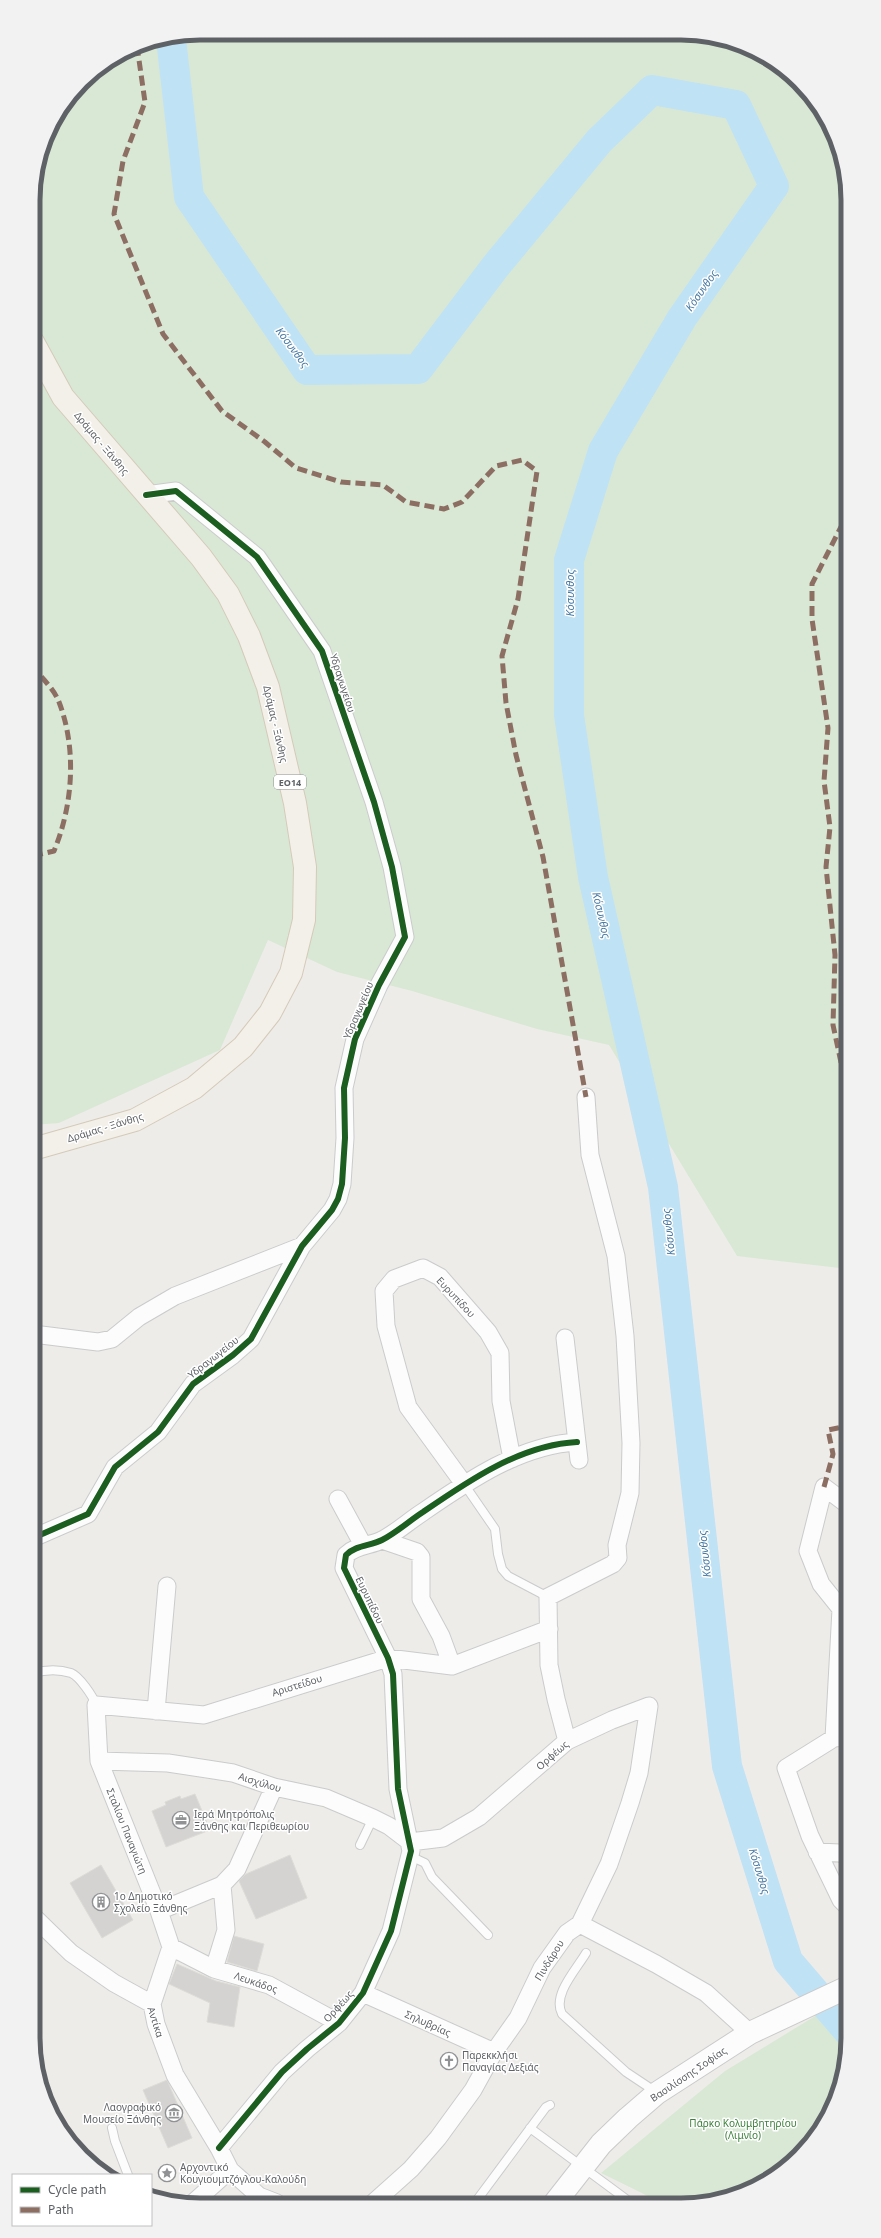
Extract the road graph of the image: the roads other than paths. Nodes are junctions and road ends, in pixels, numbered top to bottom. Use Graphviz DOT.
graph roads {
  1 [pos="40,355"];
  2 [pos="146,495"];
  3 [pos="586,1097"];
  4 [pos="40,1147"];
  5 [pos="302,1246"];
  6 [pos="40,1335"];
  7 [pos="565,1338"];
  8 [pos="577,1442"];
  9 [pos="512,1459"];
  10 [pos="579,1460"];
  11 [pos="464,1484"];
  12 [pos="338,1499"];
  13 [pos="841,1500"];
  14 [pos="40,1535"];
  15 [pos="382,1540"];
  16 [pos="363,1545"];
  17 [pos="167,1586"];
  18 [pos="548,1597"];
  19 [pos="841,1605"];
  20 [pos="549,1629"];
  21 [pos="388,1658"];
  22 [pos="452,1666"];
  23 [pos="40,1671"];
  24 [pos="96,1704"];
  25 [pos="649,1706"];
  26 [pos="156,1711"];
  27 [pos="841,1737"];
  28 [pos="568,1740"];
  29 [pos="99,1761"];
  30 [pos="274,1787"];
  31 [pos="373,1818"];
  32 [pos="360,1846"];
  33 [pos="410,1849"];
  34 [pos="817,1852"];
  35 [pos="841,1853"];
  36 [pos="222,1885"];
  37 [pos="841,1893"];
  38 [pos="159,1911"];
  39 [pos="40,1923"];
  40 [pos="580,1924"];
  41 [pos="488,1935"];
  42 [pos="170,1947"];
  43 [pos="586,1953"];
  44 [pos="214,1969"];
  45 [pos="841,1990"];
  46 [pos="363,1993"];
  47 [pos="152,2004"];
  48 [pos="339,2023"];
  49 [pos="758,2028"];
  50 [pos="494,2052"];
  51 [pos="657,2093"];
  52 [pos="550,2105"];
  53 [pos="112,2128"];
  54 [pos="530,2128"];
  55 [pos="219,2148"];
  56 [pos="583,2168"];
  57 [pos="230,2170"];
  58 [pos="128,2174"];
  59 [pos="198,2198"];
  60 [pos="265,2198"];
  61 [pos="378,2198"];
  62 [pos="478,2198"];
  63 [pos="566,2198"];
  64 [pos="624,2198"];
  1 -- 2 [label="main road, Δράμας - Ξάνθης / ΕΟ14"];
  2 -- 4 [label="main road, Δράμας - Ξάνθης / ΕΟ14"];
  2 -- 5 [label="street, Υδραγωγείου"];
  3 -- 18 [label="street"];
  5 -- 6 [label="street"];
  5 -- 14 [label="street, Υδραγωγείου"];
  7 -- 8 [label="street"];
  8 -- 9 [label="street"];
  8 -- 10 [label="street"];
  9 -- 11 [label="street, Ευρυπίδου"];
  9 -- 11 [label="street, Ευρυπίδου"];
  11 -- 15 [label="street, Ευρυπίδου"];
  11 -- 18 [label="lane"];
  12 -- 16 [label="street"];
  13 -- 19 [label="street"];
  15 -- 16 [label="street, Ευρυπίδου"];
  15 -- 22 [label="street"];
  16 -- 21 [label="street, Ευρυπίδου"];
  17 -- 26 [label="street"];
  18 -- 20 [label="street"];
  20 -- 22 [label="street, Αριστείδου"];
  20 -- 28 [label="street"];
  21 -- 22 [label="street, Αριστείδου"];
  21 -- 26 [label="street, Αριστείδου"];
  21 -- 33 [label="street, Ευρυπίδου"];
  23 -- 24 [label="lane"];
  24 -- 26 [label="street, Αριστείδου"];
  24 -- 29 [label="street"];
  25 -- 28 [label="street, Ορφέως"];
  25 -- 40 [label="street, Πινδάρου"];
  27 -- 34 [label="street"];
  28 -- 33 [label="street, Ορφέως"];
  29 -- 30 [label="street, Αισχύλου"];
  29 -- 38 [label="street, Σταλίου Παναγιώτη"];
  30 -- 31 [label="street, Αισχύλου"];
  30 -- 36 [label="street"];
  31 -- 32 [label="lane"];
  31 -- 33 [label="street, Αισχύλου"];
  33 -- 41 [label="lane"];
  33 -- 46 [label="street, Ορφέως"];
  34 -- 35 [label="street"];
  34 -- 37 [label="street"];
  36 -- 38 [label="street"];
  36 -- 44 [label="street"];
  38 -- 42 [label="street, Σταλίου Παναγιώτη"];
  39 -- 47 [label="street, Αντίκα"];
  40 -- 49 [label="street"];
  40 -- 50 [label="street, Πινδάρου"];
  42 -- 44 [label="street, Λευκάδος"];
  42 -- 47 [label="street"];
  43 -- 51 [label="lane"];
  44 -- 48 [label="street, Λευκάδος"];
  45 -- 49 [label="main road, Βασιλίσσης Σοφίας"];
  46 -- 48 [label="street, Ορφέως"];
  46 -- 50 [label="street, Σηλυβρίας"];
  47 -- 55 [label="street, Αντίκα"];
  48 -- 55 [label="street, Ορφέως"];
  49 -- 51 [label="main road, Βασιλίσσης Σοφίας"];
  50 -- 61 [label="street, Πινδάρου"];
  51 -- 56 [label="main road, Βασιλίσσης Σοφίας"];
  52 -- 54 [label="lane"];
  53 -- 58 [label="lane"];
  54 -- 56 [label="lane"];
  54 -- 62 [label="lane"];
  55 -- 57 [label="street, Αντίκα"];
  56 -- 63 [label="main road, Βασιλίσσης Σοφίας"];
  56 -- 64 [label="lane"];
  57 -- 59 [label="street"];
  57 -- 60 [label="street"];
}
